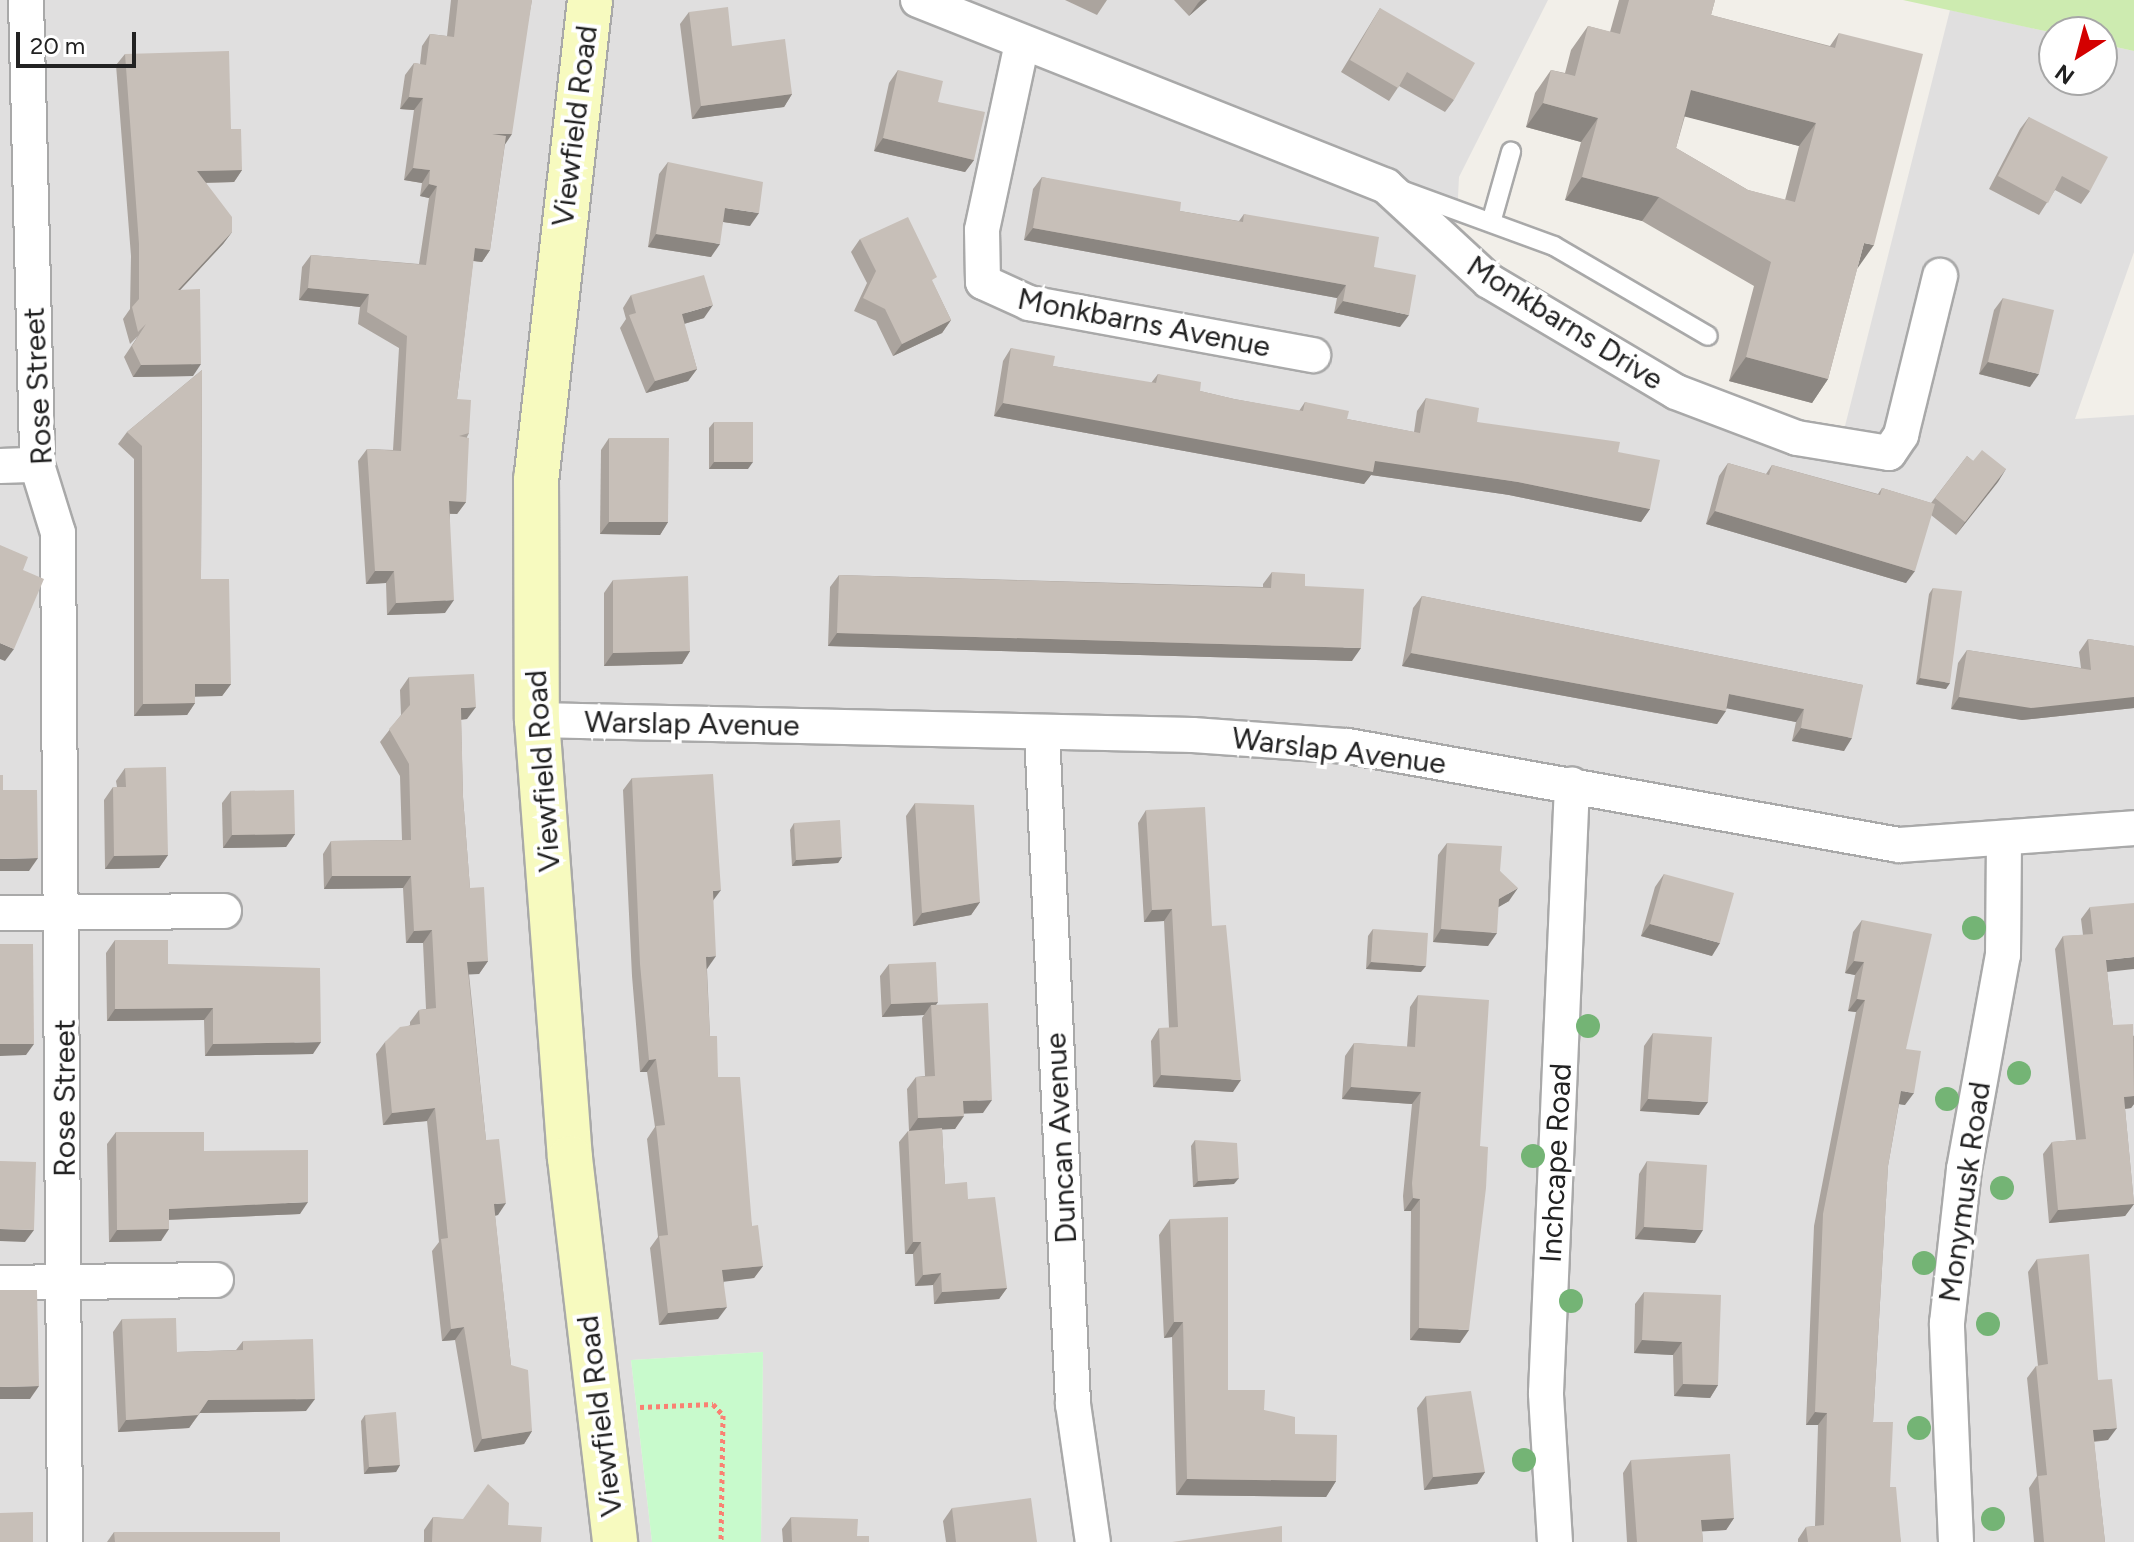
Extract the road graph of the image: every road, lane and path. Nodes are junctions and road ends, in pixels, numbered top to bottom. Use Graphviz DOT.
graph roads {
  1 [pos="26,0"];
  2 [pos="590,0"];
  3 [pos="918,0"];
  4 [pos="1022,43"];
  5 [pos="1511,152"];
  6 [pos="1386,186"];
  7 [pos="1492,219"];
  8 [pos="1940,276"];
  9 [pos="1708,336"];
  10 [pos="1313,355"];
  11 [pos="37,465"];
  12 [pos="0,466"];
  13 [pos="537,720"];
  14 [pos="1042,733"];
  15 [pos="1572,785"];
  16 [pos="2134,828"];
  17 [pos="2004,842"];
  18 [pos="224,911"];
  19 [pos="0,913"];
  20 [pos="64,913"];
  21 [pos="216,1280"];
  22 [pos="0,1283"];
  23 [pos="65,1283"];
  24 [pos="599,1409"];
  25 [pos="65,1542"];
  26 [pos="615,1542"];
  27 [pos="721,1542"];
  28 [pos="1093,1542"];
  29 [pos="1555,1542"];
  30 [pos="1956,1542"];
  1 -- 11 [label="street, Rose Street"];
  2 -- 13 [label="street, Viewfield Road"];
  3 -- 4 [label="street, Monkbarns Drive"];
  4 -- 6 [label="street, Monkbarns Drive"];
  4 -- 10 [label="street, Monkbarns Avenue"];
  5 -- 7 [label="lane"];
  6 -- 7 [label="lane"];
  6 -- 8 [label="street, Monkbarns Drive"];
  7 -- 9 [label="lane"];
  11 -- 12 [label="street"];
  11 -- 20 [label="street, Rose Street"];
  13 -- 14 [label="street, Warslap Avenue"];
  13 -- 24 [label="street, Viewfield Road"];
  14 -- 15 [label="street, Warslap Avenue"];
  14 -- 28 [label="street, Duncan Avenue"];
  15 -- 17 [label="street, Warslap Avenue"];
  15 -- 29 [label="street, Inchcape Road"];
  16 -- 17 [label="street, Warslap Avenue"];
  17 -- 30 [label="street, Monymusk Road"];
  18 -- 20 [label="street"];
  19 -- 20 [label="street"];
  20 -- 23 [label="street, Rose Street"];
  21 -- 23 [label="street"];
  22 -- 23 [label="street"];
  23 -- 25 [label="street, Rose Street"];
  24 -- 26 [label="street, Viewfield Road"];
  24 -- 27 [label="path"];
}
